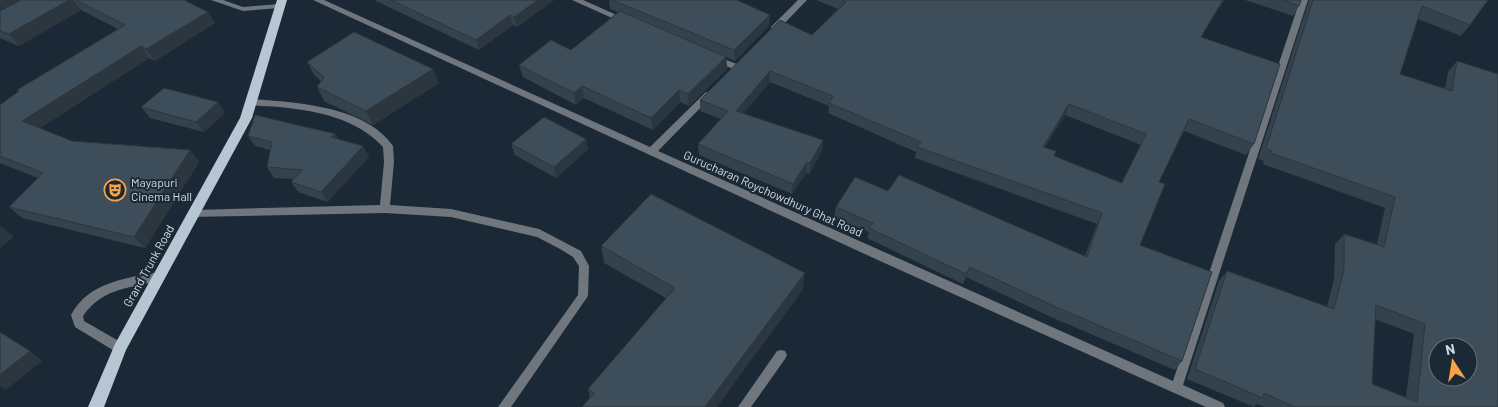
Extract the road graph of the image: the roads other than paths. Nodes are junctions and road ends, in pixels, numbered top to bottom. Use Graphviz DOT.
graph roads {
  1 [pos="215,0"];
  2 [pos="318,0"];
  3 [pos="576,0"];
  4 [pos="804,0"];
  5 [pos="1304,0"];
  6 [pos="280,3"];
  7 [pos="635,25"];
  8 [pos="770,34"];
  9 [pos="708,56"];
  10 [pos="729,74"];
  11 [pos="715,88"];
  12 [pos="250,102"];
  13 [pos="652,152"];
  14 [pos="385,209"];
  15 [pos="193,214"];
  16 [pos="159,276"];
  17 [pos="120,348"];
  18 [pos="781,355"];
  19 [pos="1176,388"];
  20 [pos="96,407"];
  21 [pos="504,407"];
  22 [pos="744,407"];
  23 [pos="1219,407"];
  1 -- 6 [label="street"];
  2 -- 13 [label="street, Gurucharan Roychowdhury Ghat Road"];
  3 -- 7 [label="street"];
  4 -- 8 [label="street"];
  5 -- 19 [label="street"];
  6 -- 12 [label="main road, Grand Trunk Road"];
  9 -- 10 [label="street"];
  11 -- 13 [label="street"];
  12 -- 14 [label="street"];
  12 -- 15 [label="main road, Grand Trunk Road"];
  13 -- 19 [label="street, Gurucharan Roychowdhury Ghat Road"];
  14 -- 15 [label="street"];
  14 -- 21 [label="street"];
  15 -- 16 [label="main road, Grand Trunk Road"];
  16 -- 17 [label="main road, Grand Trunk Road"];
  16 -- 17 [label="street"];
  17 -- 20 [label="main road, Grand Trunk Road"];
  18 -- 22 [label="street"];
  19 -- 23 [label="street, Gurucharan Roychowdhury Ghat Road"];
}
